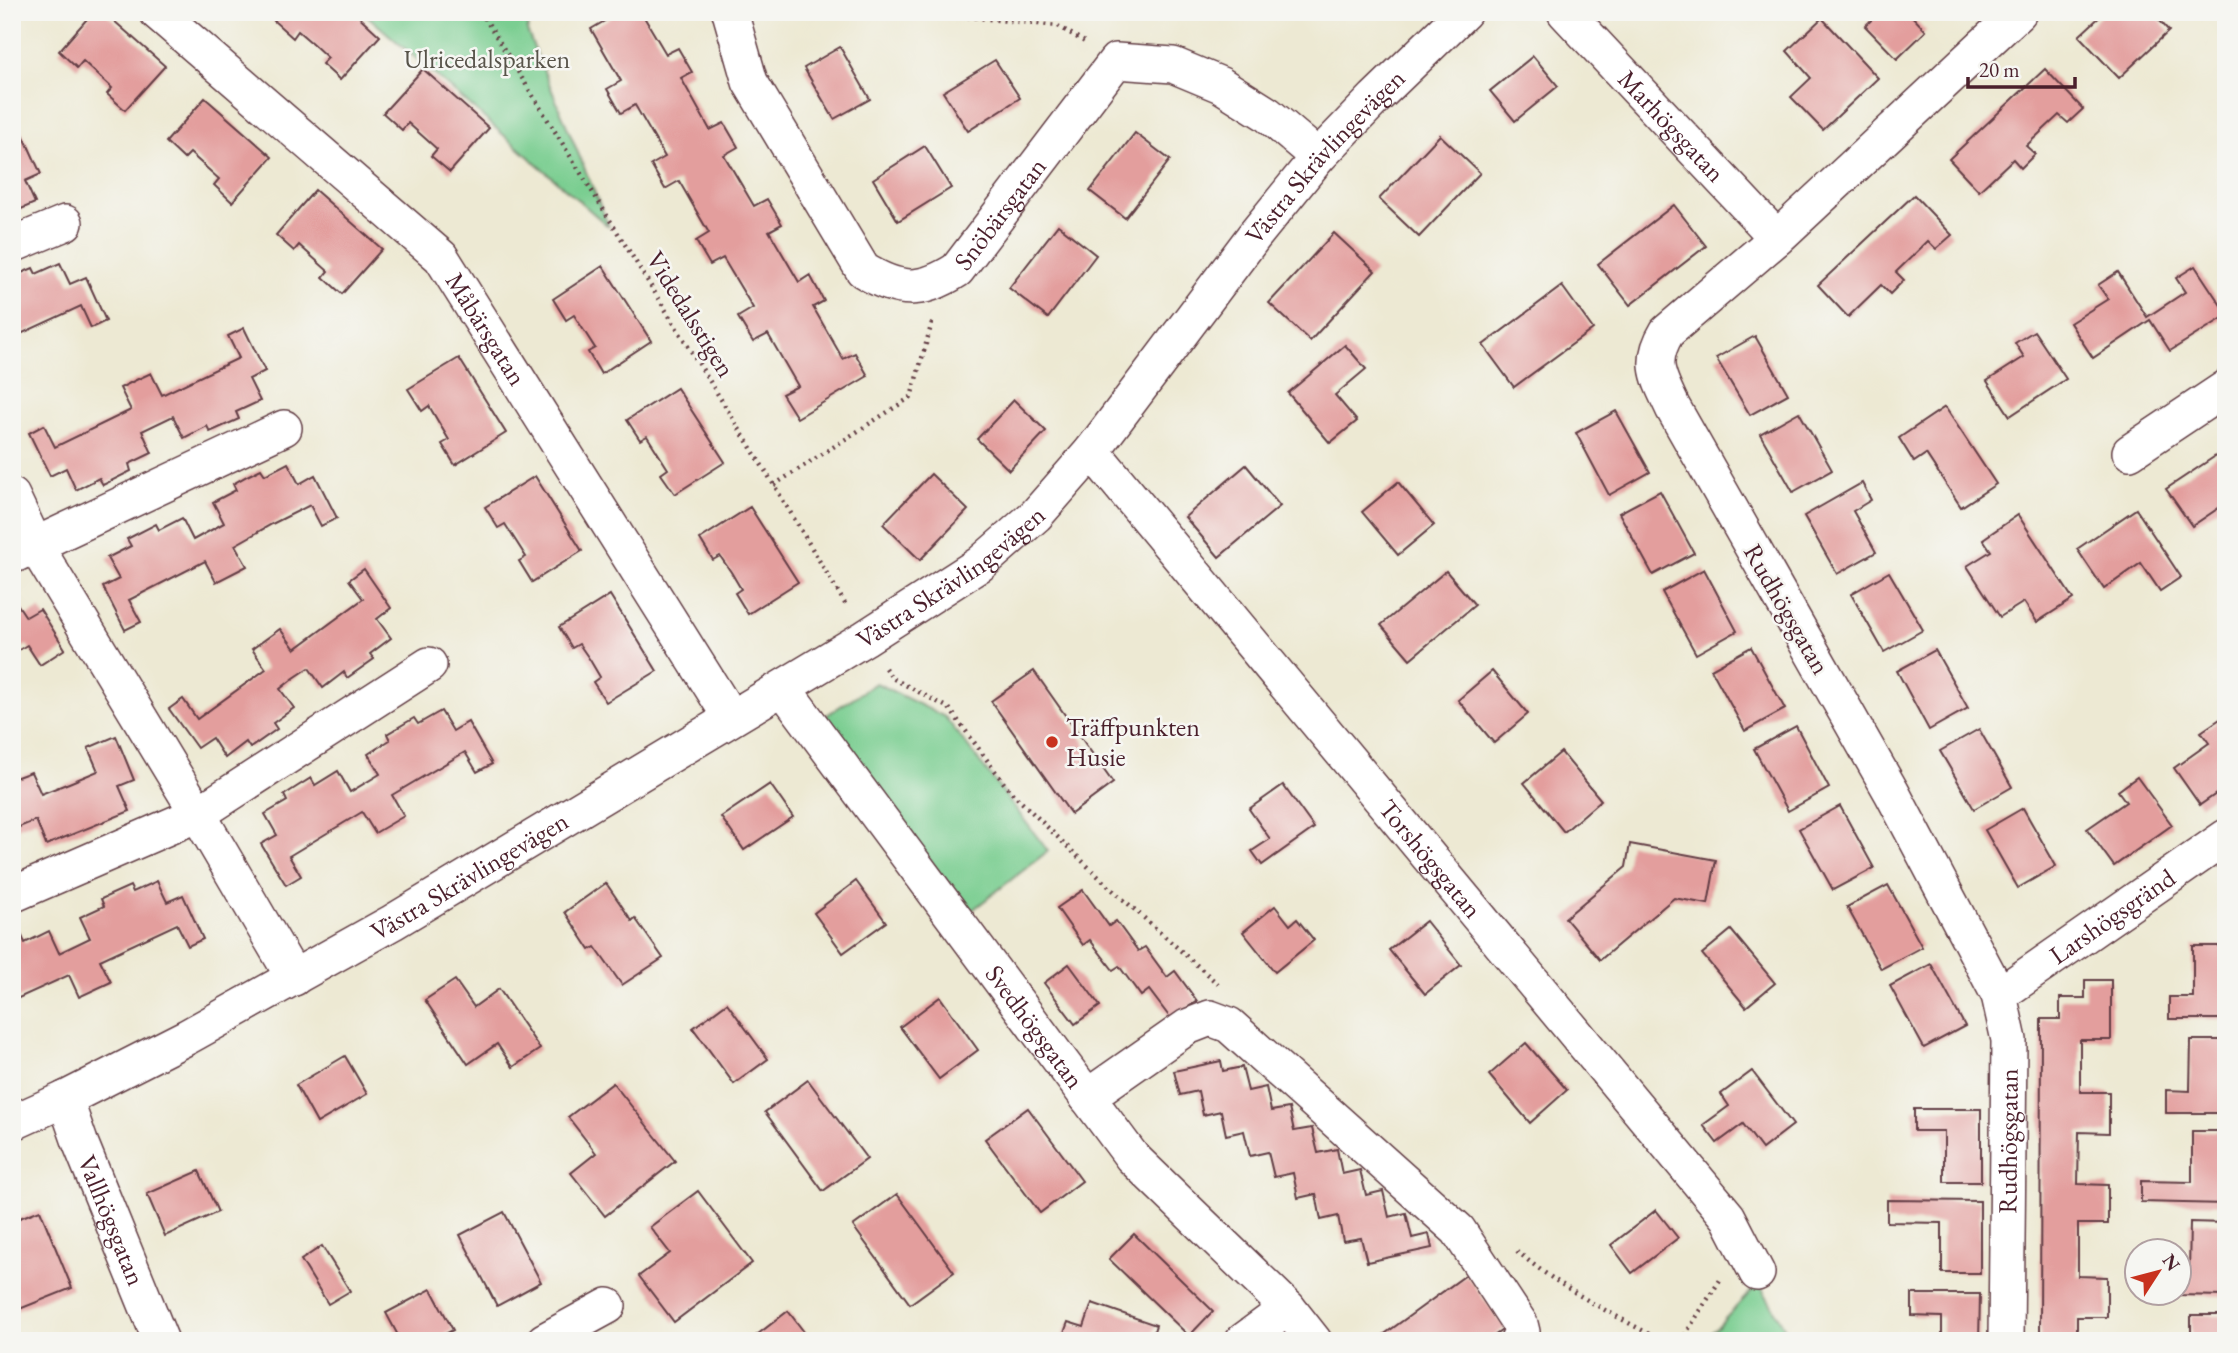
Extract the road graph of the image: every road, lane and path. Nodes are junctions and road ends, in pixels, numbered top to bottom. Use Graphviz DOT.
graph roads {
  1 [pos="157,12"];
  2 [pos="481,12"];
  3 [pos="730,12"];
  4 [pos="919,12"];
  5 [pos="1464,12"];
  6 [pos="1565,12"];
  7 [pos="2019,12"];
  8 [pos="1116,61"];
  9 [pos="1318,157"];
  10 [pos="65,223"];
  11 [pos="1777,239"];
  12 [pos="12,245"];
  13 [pos="939,281"];
  14 [pos="2226,388"];
  15 [pos="284,429"];
  16 [pos="1092,451"];
  17 [pos="2130,452"];
  18 [pos="774,485"];
  19 [pos="12,496"];
  20 [pos="23,551"];
  21 [pos="865,638"];
  22 [pos="429,665"];
  23 [pos="783,688"];
  24 [pos="731,718"];
  25 [pos="198,814"];
  26 [pos="2226,837"];
  27 [pos="12,895"];
  28 [pos="294,978"];
  29 [pos="1999,995"];
  30 [pos="1087,1097"];
  31 [pos="65,1099"];
  32 [pos="12,1123"];
  33 [pos="1750,1259"];
  34 [pos="608,1306"];
  35 [pos="1288,1308"];
  36 [pos="161,1341"];
  37 [pos="544,1341"];
  38 [pos="1242,1341"];
  39 [pos="1314,1341"];
  40 [pos="1518,1341"];
  41 [pos="1681,1341"];
  42 [pos="2006,1341"];
  1 -- 24 [label="street, Måbärsgatan"];
  2 -- 18 [label="path, Videdalsstigen"];
  3 -- 13 [label="street, Snöbärsgatan"];
  4 -- 8 [label="path"];
  5 -- 9 [label="street, Västra Skrävlingevägen"];
  6 -- 11 [label="street, Marhögsgatan"];
  7 -- 11 [label="street, Rudhögsgatan"];
  8 -- 9 [label="street"];
  8 -- 13 [label="street, Snöbärsgatan"];
  9 -- 16 [label="street, Västra Skrävlingevägen"];
  10 -- 12 [label="street"];
  11 -- 29 [label="street, Rudhögsgatan"];
  13 -- 18 [label="path"];
  14 -- 17 [label="street"];
  15 -- 20 [label="street"];
  16 -- 21 [label="street, Västra Skrävlingevägen"];
  16 -- 33 [label="street, Torshögsgatan"];
  18 -- 21 [label="path, Videdalsstigen"];
  19 -- 20 [label="street"];
  20 -- 25 [label="street"];
  21 -- 23 [label="street, Västra Skrävlingevägen"];
  22 -- 25 [label="street"];
  23 -- 24 [label="street, Västra Skrävlingevägen"];
  23 -- 30 [label="street, Svedhögsgatan"];
  24 -- 28 [label="street, Västra Skrävlingevägen"];
  25 -- 27 [label="street"];
  25 -- 28 [label="street"];
  26 -- 29 [label="street, Larshögsgränd"];
  28 -- 31 [label="street, Västra Skrävlingevägen"];
  29 -- 42 [label="street, Rudhögsgatan"];
  30 -- 35 [label="street, Svedhögsgatan"];
  30 -- 40 [label="street"];
  31 -- 32 [label="street, Västra Skrävlingevägen"];
  31 -- 36 [label="street, Vallhögsgatan"];
  33 -- 41 [label="path"];
  34 -- 37 [label="street"];
  35 -- 38 [label="street"];
  35 -- 39 [label="street, Svedhögsgatan"];
}
